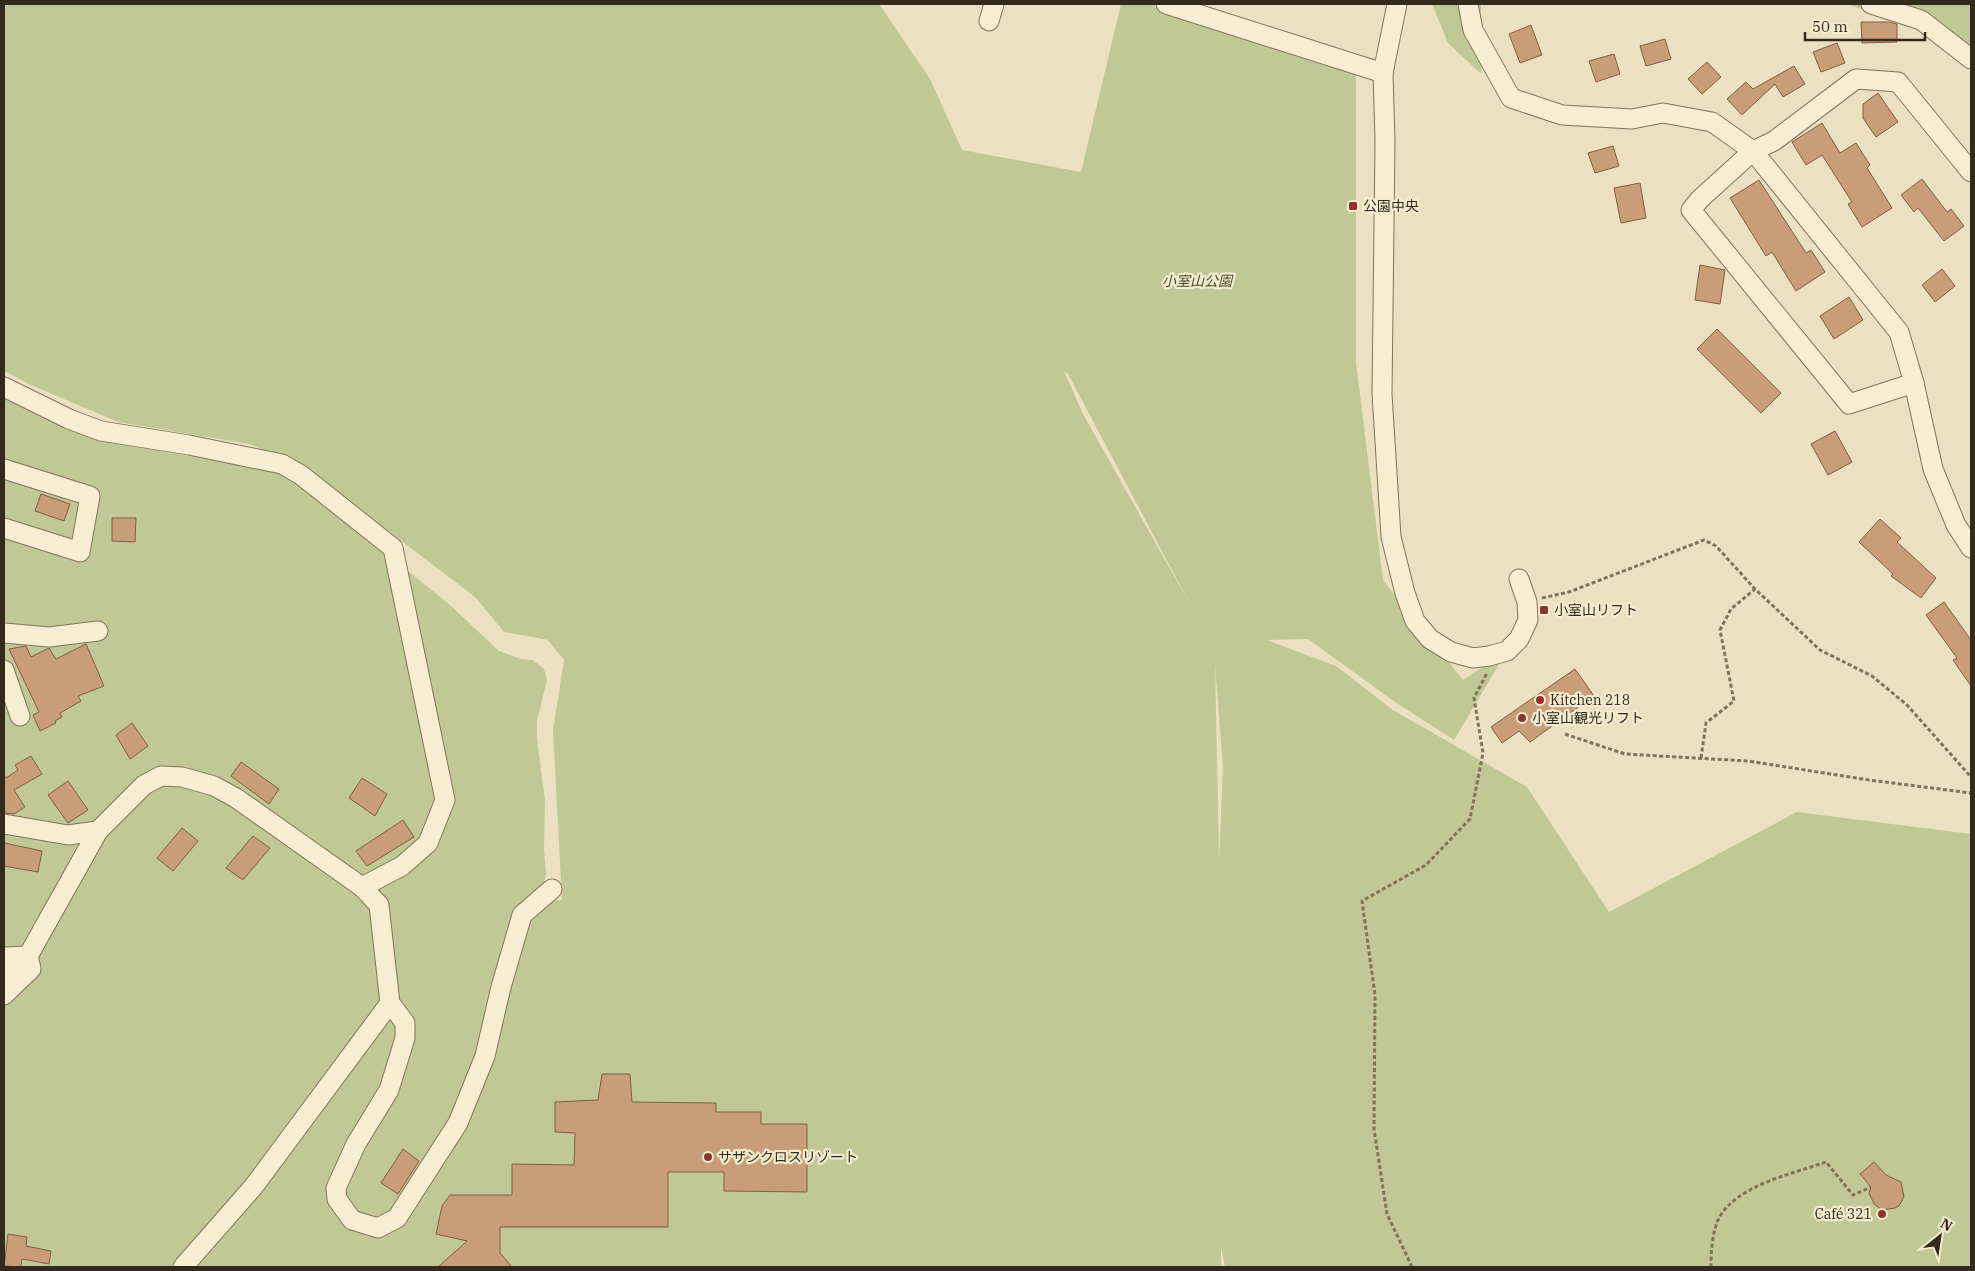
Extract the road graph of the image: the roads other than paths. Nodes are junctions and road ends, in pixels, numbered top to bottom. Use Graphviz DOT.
graph roads {
  1 [pos="1166,4"];
  2 [pos="1396,4"];
  3 [pos="1468,4"];
  4 [pos="1871,4"];
  5 [pos="1971,59"];
  6 [pos="1383,73"];
  7 [pos="1753,151"];
  8 [pos="1971,172"];
  9 [pos="1914,383"];
  10 [pos="4,387"];
  11 [pos="4,469"];
  12 [pos="4,528"];
  13 [pos="1971,548"];
  14 [pos="1519,579"];
  15 [pos="98,631"];
  16 [pos="4,633"];
  17 [pos="4,670"];
  18 [pos="20,716"];
  19 [pos="4,824"];
  20 [pos="98,831"];
  21 [pos="362,887"];
  22 [pos="552,889"];
  23 [pos="28,956"];
  24 [pos="4,957"];
  25 [pos="4,976"];
  26 [pos="4,995"];
  27 [pos="390,1002"];
  28 [pos="183,1267"];
  1 -- 6 [label="street"];
  2 -- 6 [label="street"];
  3 -- 7 [label="street"];
  4 -- 5 [label="street"];
  6 -- 14 [label="street"];
  7 -- 8 [label="street"];
  7 -- 9 [label="street"];
  7 -- 9 [label="street"];
  9 -- 13 [label="street"];
  10 -- 21 [label="street"];
  11 -- 12 [label="street"];
  15 -- 16 [label="street"];
  17 -- 18 [label="street"];
  19 -- 20 [label="street"];
  20 -- 21 [label="street"];
  20 -- 23 [label="street"];
  21 -- 27 [label="street"];
  22 -- 27 [label="street"];
  23 -- 24 [label="street"];
  23 -- 25 [label="street"];
  23 -- 26 [label="street"];
  27 -- 28 [label="street"];
}
